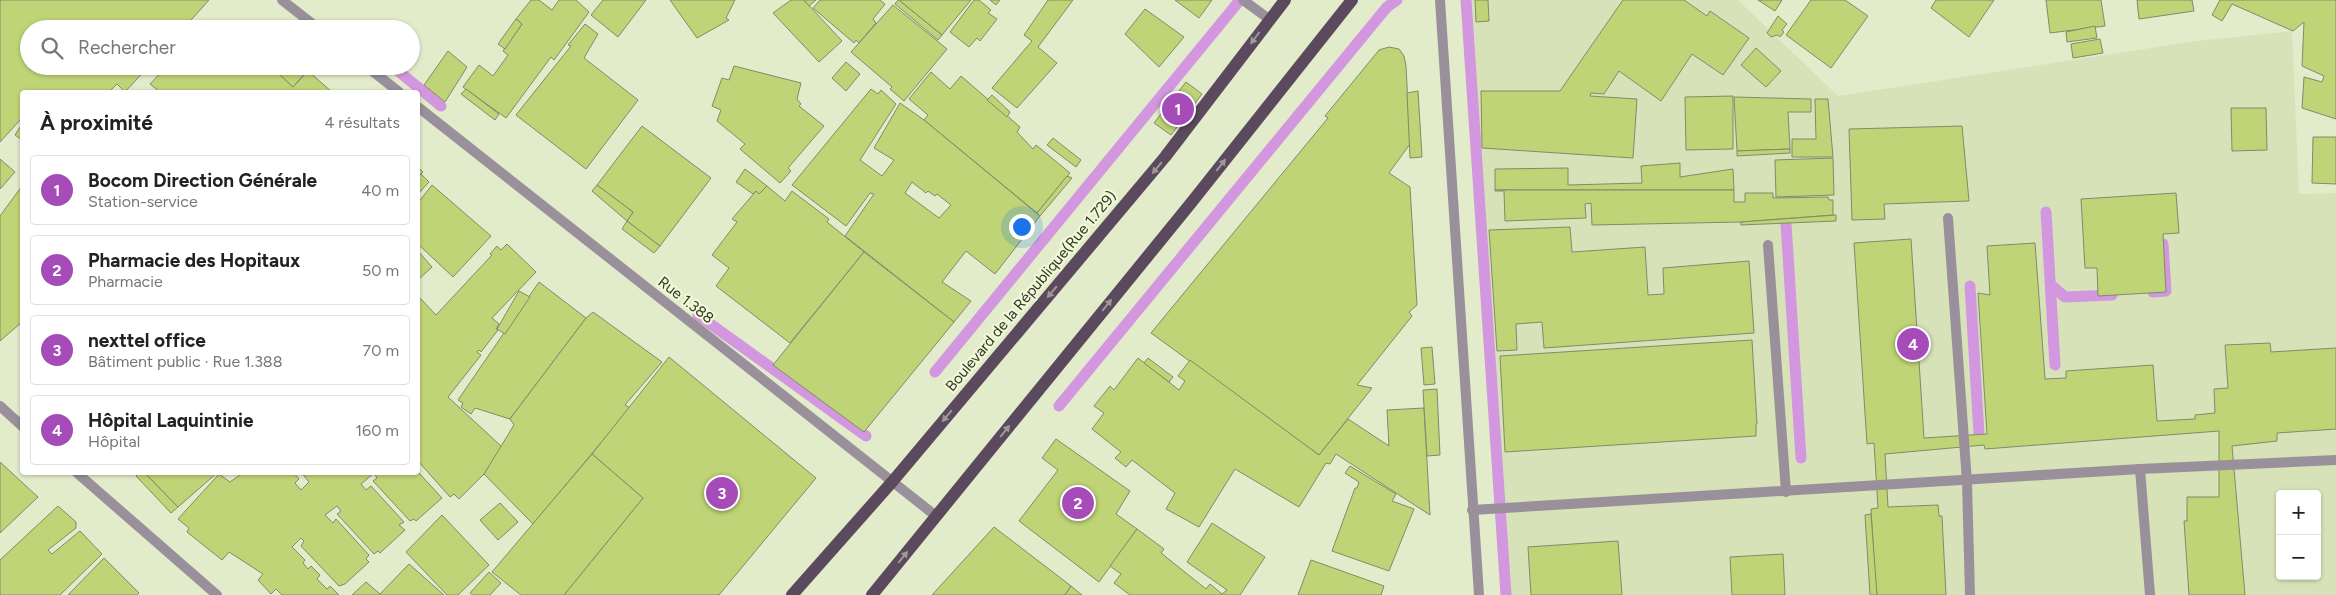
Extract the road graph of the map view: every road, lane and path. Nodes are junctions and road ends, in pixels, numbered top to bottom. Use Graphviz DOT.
graph roads {
  1 [pos="282,0"];
  2 [pos="1243,0"];
  3 [pos="1285,0"];
  4 [pos="1352,0"];
  5 [pos="1440,0"];
  6 [pos="308,20"];
  7 [pos="1269,20"];
  8 [pos="377,75"];
  9 [pos="396,90"];
  10 [pos="420,109"];
  11 [pos="1948,218"];
  12 [pos="1768,245"];
  13 [pos="0,406"];
  14 [pos="20,424"];
  15 [pos="2336,460"];
  16 [pos="2140,469"];
  17 [pos="79,475"];
  18 [pos="892,482"];
  19 [pos="1967,482"];
  20 [pos="1786,492"];
  21 [pos="1472,510"];
  22 [pos="936,516"];
  23 [pos="217,595"];
  24 [pos="792,595"];
  25 [pos="872,595"];
  26 [pos="1479,595"];
  27 [pos="1970,595"];
  28 [pos="2150,595"];
  1 -- 6 [label="street"];
  2 -- 7 [label="street"];
  3 -- 7 [label="main road, Boulevard de la République(Rue 1.729)"];
  22 -- 4 [label="main road, one-way"];
  5 -- 21 [label="street"];
  7 -- 18 [label="main road, Boulevard de la République(Rue 1.729), one-way"];
  8 -- 9 [label="street"];
  10 -- 18 [label="street, Rue 1.388"];
  11 -- 19 [label="street"];
  12 -- 20 [label="street"];
  13 -- 14 [label="street"];
  15 -- 16 [label="street"];
  16 -- 19 [label="street"];
  16 -- 28 [label="street"];
  17 -- 23 [label="street"];
  18 -- 22 [label="street, Rue 1.388"];
  18 -- 24 [label="main road, Boulevard de la République(Rue 1.729)"];
  19 -- 20 [label="street"];
  19 -- 27 [label="street"];
  20 -- 21 [label="street"];
  21 -- 26 [label="street"];
  25 -- 22 [label="main road, one-way"];
}
